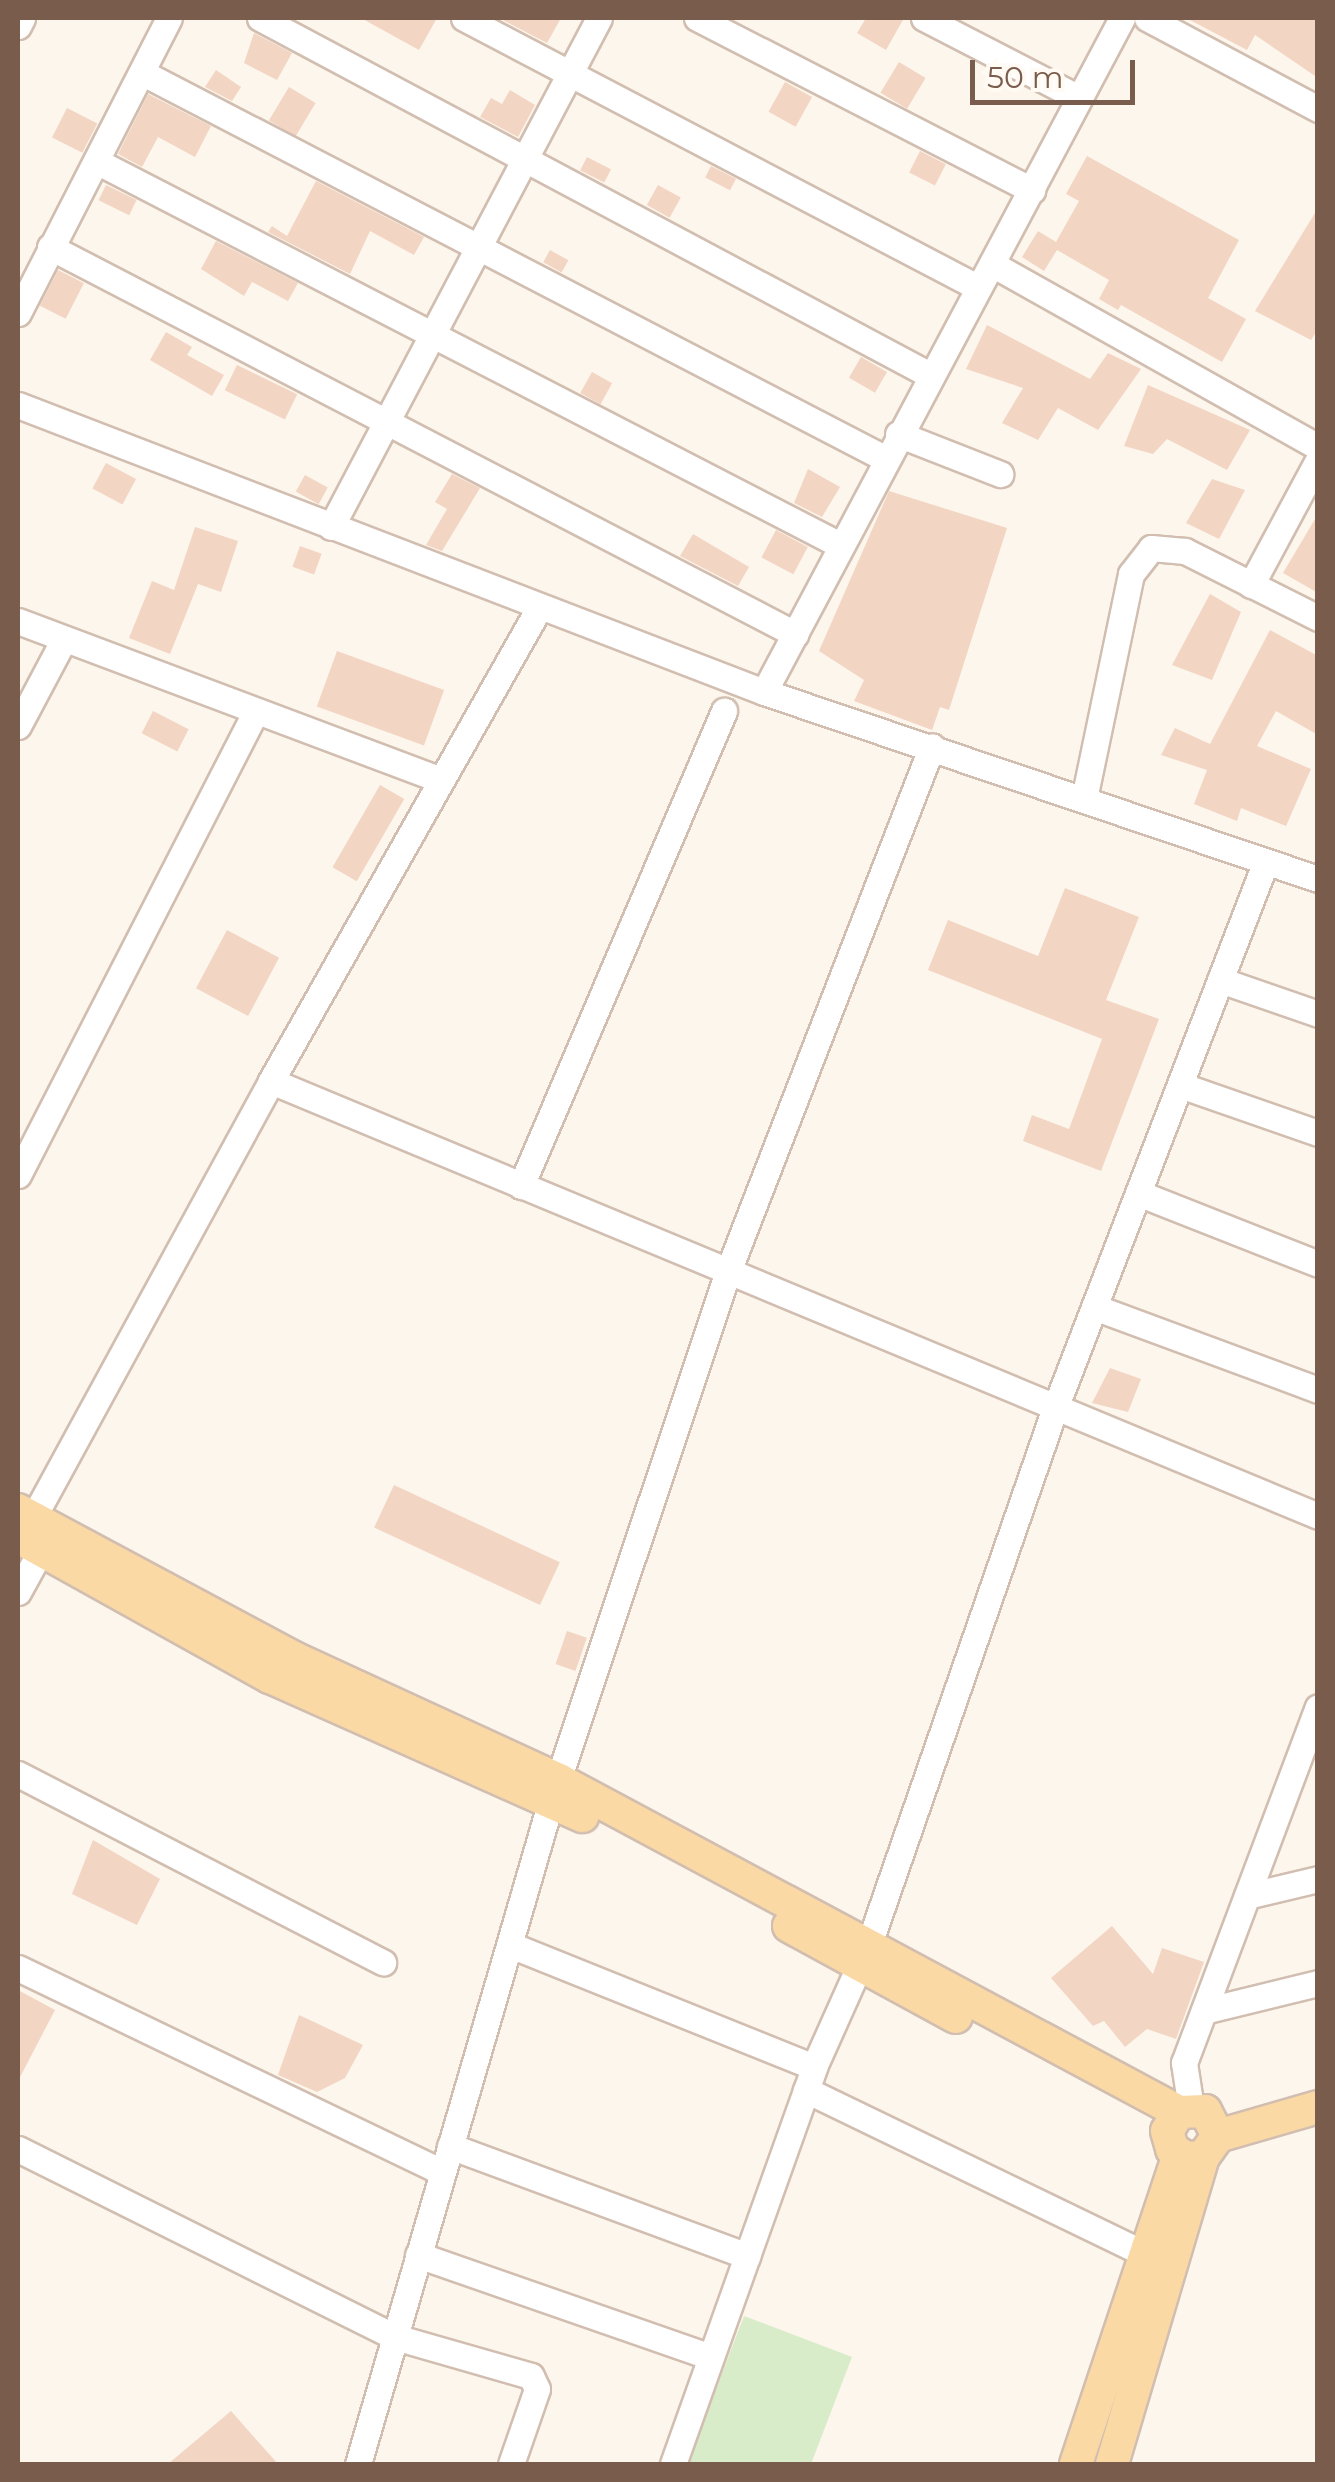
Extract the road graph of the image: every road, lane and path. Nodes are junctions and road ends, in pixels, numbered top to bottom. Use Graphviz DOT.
graph roads {
  1 [pos="22,18"];
  2 [pos="170,18"];
  3 [pos="260,18"];
  4 [pos="464,18"];
  5 [pos="600,18"];
  6 [pos="696,18"];
  7 [pos="924,18"];
  8 [pos="1122,18"];
  9 [pos="1148,18"];
  10 [pos="18,26"];
  11 [pos="143,72"];
  12 [pos="570,73"];
  13 [pos="1079,98"];
  14 [pos="1318,109"];
  15 [pos="524,160"];
  16 [pos="96,161"];
  17 [pos="1032,190"];
  18 [pos="480,245"];
  19 [pos="50,247"];
  20 [pos="992,264"];
  21 [pos="979,288"];
  22 [pos="18,313"];
  23 [pos="431,338"];
  24 [pos="930,375"];
  25 [pos="18,405"];
  26 [pos="388,420"];
  27 [pos="898,434"];
  28 [pos="1318,447"];
  29 [pos="884,458"];
  30 [pos="1318,460"];
  31 [pos="1000,474"];
  32 [pos="332,527"];
  33 [pos="840,545"];
  34 [pos="1252,585"];
  35 [pos="538,608"];
  36 [pos="1318,618"];
  37 [pos="18,622"];
  38 [pos="795,634"];
  39 [pos="64,639"];
  40 [pos="764,692"];
  41 [pos="256,711"];
  42 [pos="724,711"];
  43 [pos="18,726"];
  44 [pos="932,746"];
  45 [pos="441,780"];
  46 [pos="1084,799"];
  47 [pos="1266,862"];
  48 [pos="1318,879"];
  49 [pos="1220,980"];
  50 [pos="1318,1014"];
  51 [pos="271,1081"];
  52 [pos="1180,1086"];
  53 [pos="1318,1133"];
  54 [pos="18,1175"];
  55 [pos="521,1186"];
  56 [pos="1138,1193"];
  57 [pos="1318,1264"];
  58 [pos="727,1274"];
  59 [pos="1094,1307"];
  60 [pos="1318,1390"];
  61 [pos="1054,1411"];
  62 [pos="1318,1516"];
  63 [pos="27,1529"];
  64 [pos="18,1592"];
  65 [pos="1318,1706"];
  66 [pos="18,1774"];
  67 [pos="1318,1774"];
  68 [pos="1290,1780"];
  69 [pos="554,1790"];
  70 [pos="1318,1879"];
  71 [pos="1247,1896"];
  72 [pos="513,1946"];
  73 [pos="865,1955"];
  74 [pos="383,1962"];
  75 [pos="18,1968"];
  76 [pos="1318,1983"];
  77 [pos="1204,2011"];
  78 [pos="810,2079"];
  79 [pos="1318,2107"];
  80 [pos="1189,2133"];
  81 [pos="450,2146"];
  82 [pos="18,2149"];
  83 [pos="441,2172"];
  84 [pos="1146,2254"];
  85 [pos="418,2255"];
  86 [pos="747,2256"];
  87 [pos="394,2337"];
  88 [pos="712,2357"];
  89 [pos="358,2464"];
  90 [pos="511,2464"];
  91 [pos="673,2464"];
  92 [pos="1076,2464"];
  93 [pos="1112,2464"];
  1 -- 10 [label="street"];
  2 -- 11 [label="street"];
  3 -- 15 [label="street"];
  4 -- 12 [label="street"];
  5 -- 12 [label="street"];
  6 -- 17 [label="street"];
  7 -- 13 [label="street"];
  8 -- 13 [label="street"];
  9 -- 14 [label="street"];
  11 -- 16 [label="street"];
  11 -- 18 [label="street"];
  12 -- 15 [label="street"];
  12 -- 21 [label="street"];
  13 -- 17 [label="street"];
  15 -- 18 [label="street"];
  15 -- 24 [label="street"];
  16 -- 19 [label="street"];
  16 -- 23 [label="street"];
  17 -- 20 [label="street"];
  18 -- 23 [label="street"];
  18 -- 29 [label="street"];
  19 -- 22 [label="street"];
  19 -- 26 [label="street"];
  20 -- 21 [label="street"];
  20 -- 28 [label="street"];
  21 -- 24 [label="street"];
  23 -- 26 [label="street"];
  23 -- 33 [label="street"];
  24 -- 27 [label="street"];
  25 -- 32 [label="street"];
  26 -- 32 [label="street"];
  26 -- 38 [label="street"];
  27 -- 29 [label="street"];
  27 -- 31 [label="street"];
  29 -- 33 [label="street"];
  30 -- 34 [label="street"];
  32 -- 35 [label="street"];
  33 -- 38 [label="street"];
  34 -- 36 [label="street"];
  34 -- 46 [label="street"];
  35 -- 40 [label="street"];
  35 -- 45 [label="street"];
  37 -- 39 [label="street"];
  38 -- 40 [label="street"];
  39 -- 41 [label="street"];
  39 -- 43 [label="street"];
  40 -- 44 [label="street"];
  41 -- 45 [label="street"];
  41 -- 54 [label="street"];
  42 -- 55 [label="street"];
  44 -- 46 [label="street"];
  44 -- 58 [label="street"];
  45 -- 51 [label="street"];
  46 -- 47 [label="street"];
  47 -- 48 [label="street"];
  47 -- 49 [label="street"];
  49 -- 50 [label="street"];
  49 -- 52 [label="street"];
  51 -- 55 [label="street"];
  51 -- 63 [label="street"];
  52 -- 53 [label="street"];
  52 -- 56 [label="street"];
  55 -- 58 [label="street"];
  56 -- 57 [label="street"];
  56 -- 59 [label="street"];
  58 -- 61 [label="street"];
  58 -- 69 [label="street"];
  59 -- 60 [label="street"];
  59 -- 61 [label="street"];
  61 -- 62 [label="street"];
  61 -- 73 [label="street"];
  63 -- 64 [label="street"];
  63 -- 69 [label="main road"];
  65 -- 68 [label="street"];
  66 -- 74 [label="street"];
  67 -- 68 [label="street"];
  68 -- 71 [label="street"];
  69 -- 72 [label="street"];
  69 -- 73 [label="main road"];
  70 -- 71 [label="street"];
  71 -- 77 [label="street"];
  72 -- 78 [label="street"];
  72 -- 81 [label="street"];
  73 -- 78 [label="street"];
  73 -- 80 [label="main road"];
  75 -- 83 [label="street"];
  76 -- 77 [label="street"];
  77 -- 80 [label="street"];
  78 -- 84 [label="street"];
  78 -- 86 [label="street"];
  79 -- 80 [label="main road"];
  80 -- 84 [label="main road"];
  80 -- 93 [label="main road"];
  81 -- 83 [label="street"];
  81 -- 86 [label="street"];
  82 -- 87 [label="street"];
  83 -- 85 [label="street"];
  84 -- 92 [label="main road"];
  85 -- 87 [label="street"];
  85 -- 88 [label="street"];
  86 -- 88 [label="street"];
  87 -- 89 [label="street"];
  87 -- 90 [label="street"];
  88 -- 91 [label="street"];
}
